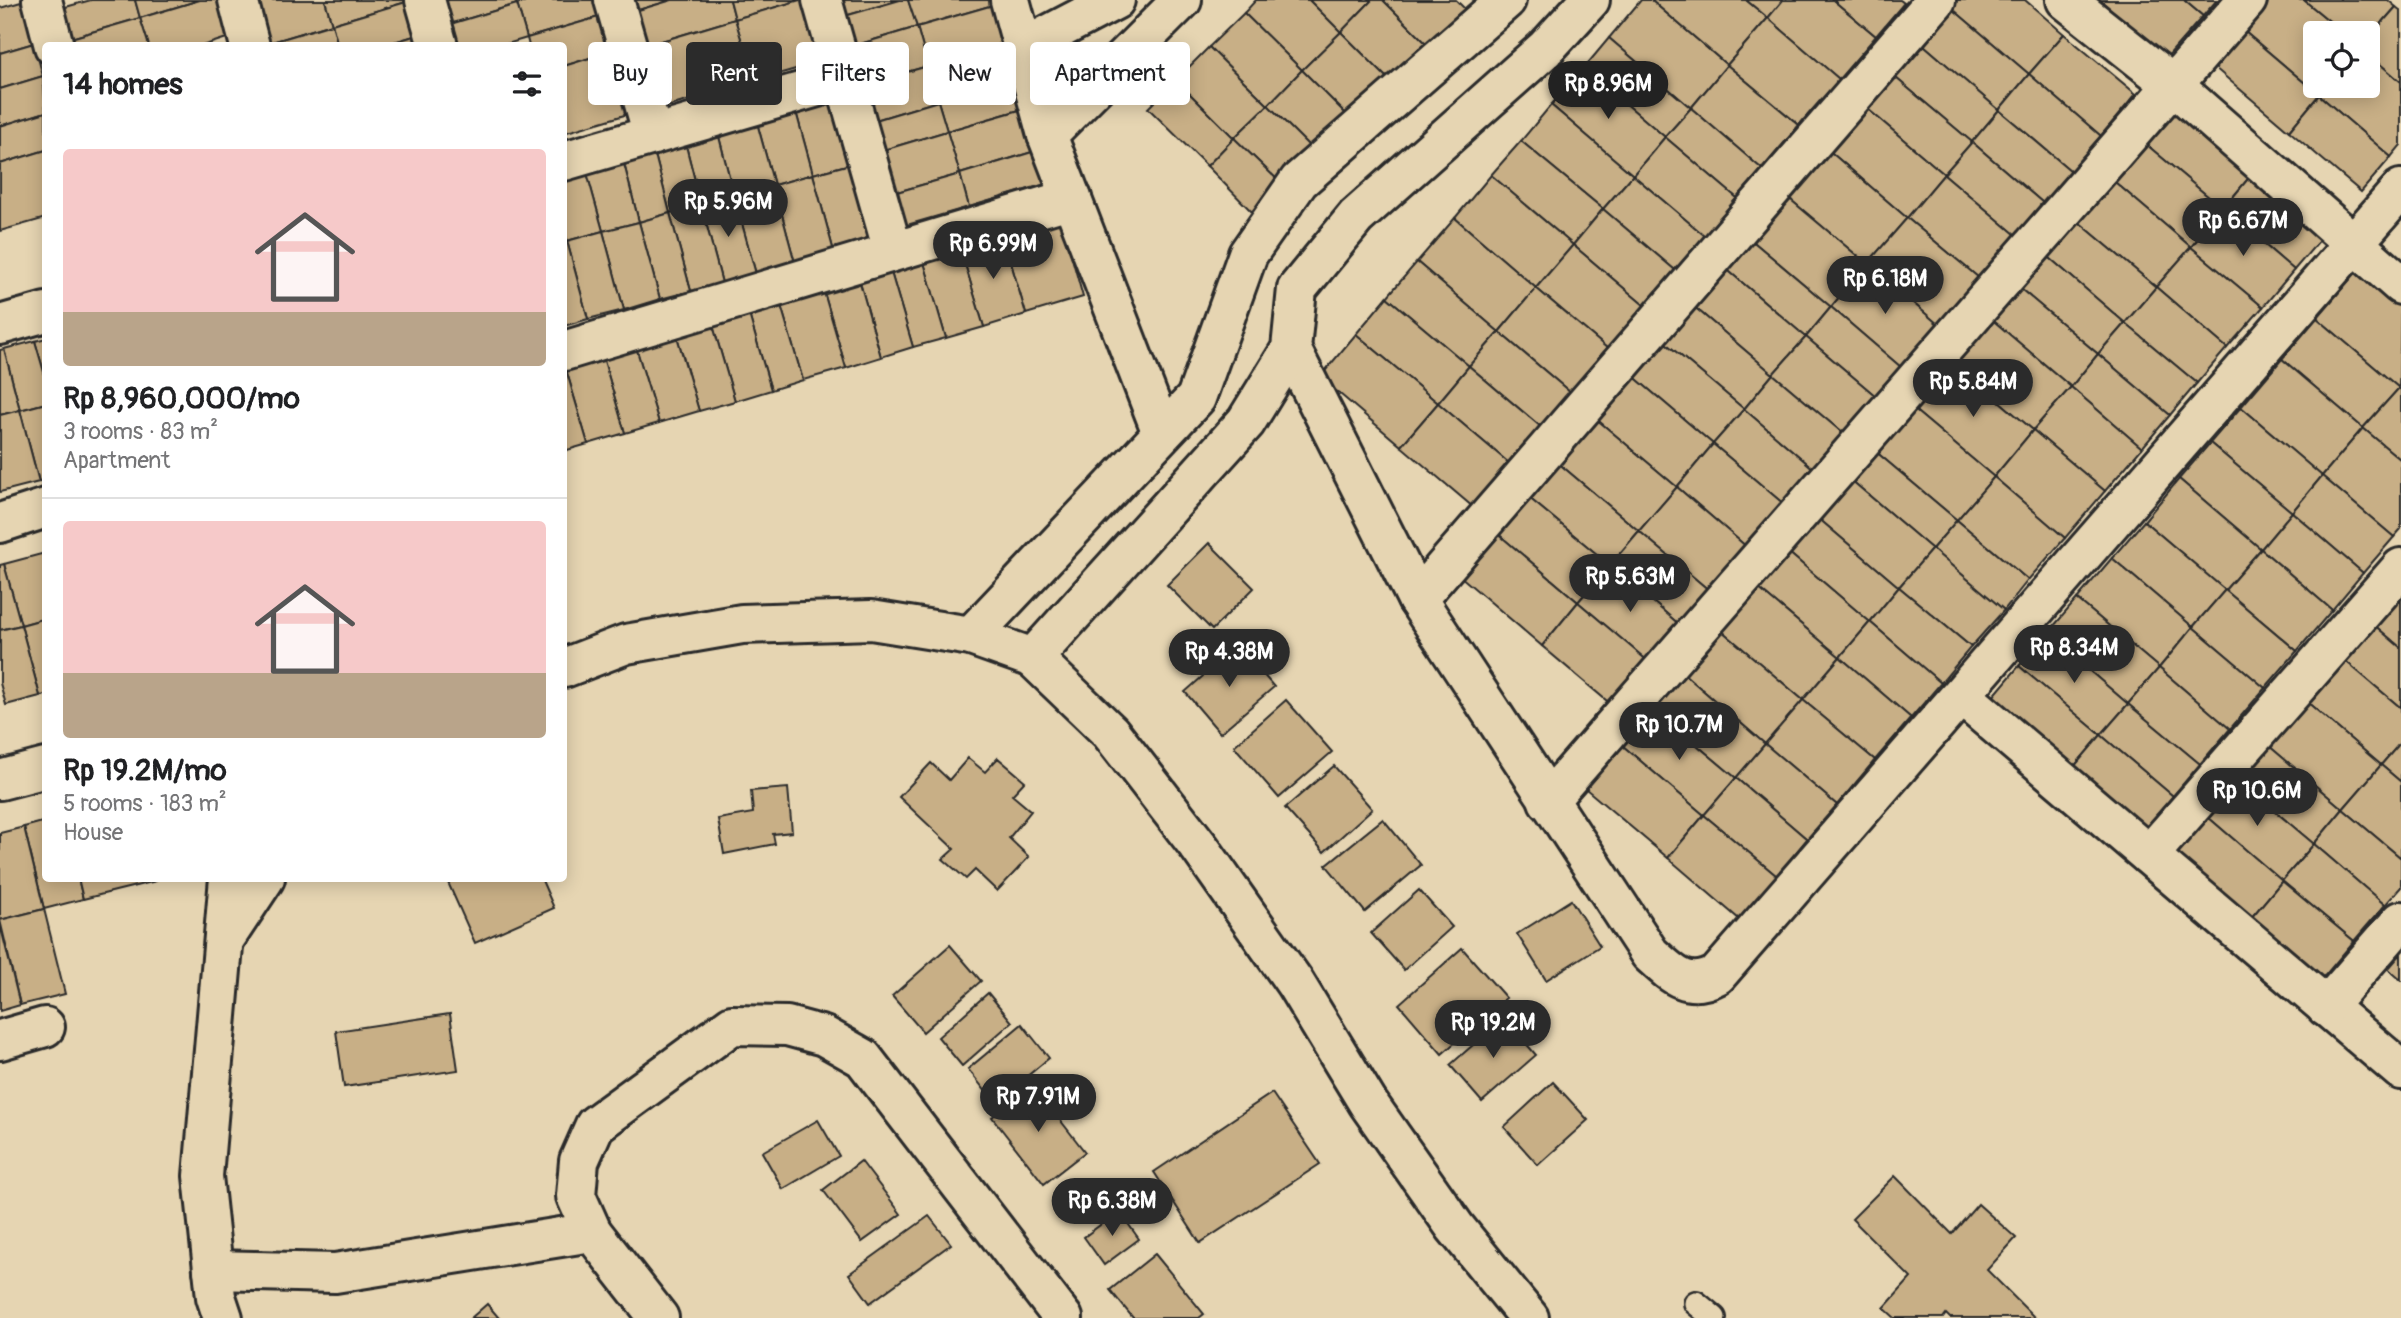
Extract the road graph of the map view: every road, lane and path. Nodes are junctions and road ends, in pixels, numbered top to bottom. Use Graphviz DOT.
graph roads {
  1 [pos="42,0"];
  2 [pos="238,0"];
  3 [pos="425,0"];
  4 [pos="614,0"];
  5 [pos="822,0"];
  6 [pos="1010,0"];
  7 [pos="1115,0"];
  8 [pos="1182,0"];
  9 [pos="1506,0"];
  10 [pos="1590,0"];
  11 [pos="1936,0"];
  12 [pos="2066,0"];
  13 [pos="2247,0"];
  14 [pos="53,42"];
  15 [pos="249,42"];
  16 [pos="437,42"];
  17 [pos="834,42"];
  18 [pos="1021,49"];
  19 [pos="2173,85"];
  20 [pos="796,93"];
  21 [pos="852,105"];
  22 [pos="653,135"];
  23 [pos="1047,135"];
  24 [pos="567,160"];
  25 [pos="2401,189"];
  26 [pos="1073,198"];
  27 [pos="2355,242"];
  28 [pos="893,251"];
  29 [pos="2401,285"];
  30 [pos="42,313"];
  31 [pos="0,325"];
  32 [pos="1291,349"];
  33 [pos="567,350"];
  34 [pos="1162,433"];
  35 [pos="42,509"];
  36 [pos="0,523"];
  37 [pos="2401,568"];
  38 [pos="1417,599"];
  39 [pos="971,636"];
  40 [pos="1033,659"];
  41 [pos="567,667"];
  42 [pos="1962,696"];
  43 [pos="42,769"];
  44 [pos="0,780"];
  45 [pos="1548,801"];
  46 [pos="2148,855"];
  47 [pos="229,882"];
  48 [pos="262,882"];
  49 [pos="2401,921"];
  50 [pos="225,938"];
  51 [pos="2326,1007"];
  52 [pos="45,1027"];
  53 [pos="0,1041"];
  54 [pos="2401,1070"];
  55 [pos="592,1232"];
  56 [pos="213,1270"];
  57 [pos="223,1318"];
  58 [pos="659,1318"];
  59 [pos="1063,1318"];
  60 [pos="1529,1318"];
  1 -- 14 [label="street"];
  2 -- 15 [label="street"];
  3 -- 16 [label="street"];
  4 -- 22 [label="street"];
  5 -- 17 [label="street"];
  6 -- 18 [label="street"];
  7 -- 18 [label="street"];
  8 -- 23 [label="street"];
  9 -- 34 [label="street"];
  10 -- 32 [label="street"];
  11 -- 38 [label="street"];
  12 -- 19 [label="street"];
  13 -- 19 [label="street"];
  18 -- 23 [label="street"];
  19 -- 27 [label="street"];
  19 -- 45 [label="street"];
  20 -- 22 [label="street"];
  21 -- 28 [label="street"];
  22 -- 24 [label="street"];
  23 -- 26 [label="street"];
  25 -- 27 [label="street"];
  26 -- 28 [label="street"];
  26 -- 34 [label="street"];
  27 -- 29 [label="street"];
  27 -- 42 [label="street"];
  28 -- 33 [label="street"];
  30 -- 31 [label="street"];
  32 -- 38 [label="street"];
  32 -- 40 [label="street"];
  34 -- 39 [label="street"];
  35 -- 36 [label="street"];
  37 -- 46 [label="street"];
  38 -- 45 [label="street"];
  39 -- 40 [label="street"];
  39 -- 41 [label="street"];
  40 -- 60 [label="street"];
  42 -- 45 [label="street"];
  42 -- 46 [label="street"];
  43 -- 44 [label="street"];
  46 -- 51 [label="street"];
  47 -- 50 [label="street"];
  48 -- 50 [label="street"];
  49 -- 51 [label="street"];
  50 -- 56 [label="street"];
  51 -- 54 [label="street"];
  52 -- 53 [label="street"];
  55 -- 56 [label="street"];
  55 -- 58 [label="street"];
  55 -- 59 [label="street"];
  56 -- 57 [label="street"];
}
